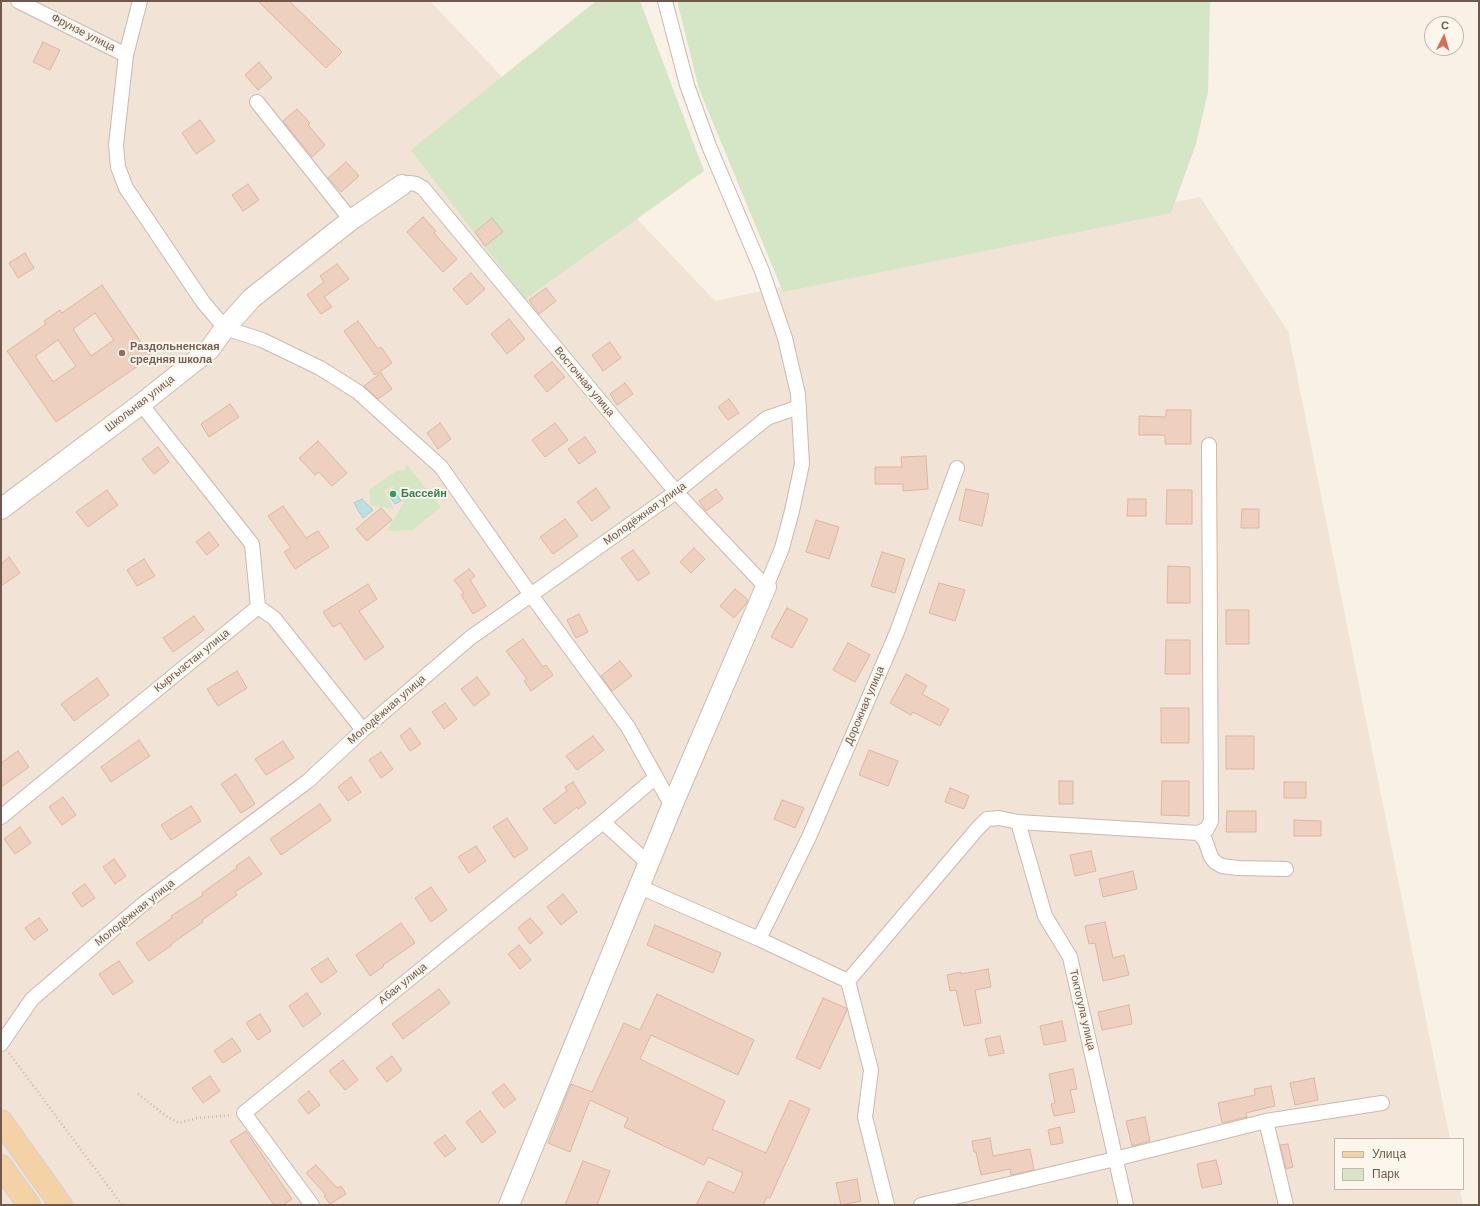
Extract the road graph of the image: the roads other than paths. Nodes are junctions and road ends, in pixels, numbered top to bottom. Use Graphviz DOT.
graph roads {
  1 [pos="18,1"];
  2 [pos="140,1"];
  3 [pos="665,1"];
  4 [pos="126,55"];
  5 [pos="257,102"];
  6 [pos="402,185"];
  7 [pos="351,220"];
  8 [pos="225,328"];
  9 [pos="141,404"];
  10 [pos="799,407"];
  11 [pos="1209,445"];
  12 [pos="957,468"];
  13 [pos="676,492"];
  14 [pos="1,509"];
  15 [pos="766,587"];
  16 [pos="531,595"];
  17 [pos="258,608"];
  18 [pos="363,730"];
  19 [pos="656,777"];
  20 [pos="672,806"];
  21 [pos="1,817"];
  22 [pos="603,822"];
  23 [pos="1018,822"];
  24 [pos="1198,833"];
  25 [pos="649,864"];
  26 [pos="1286,869"];
  27 [pos="640,887"];
  28 [pos="759,939"];
  29 [pos="848,981"];
  30 [pos="1,1043"];
  31 [pos="1382,1103"];
  32 [pos="1,1121"];
  33 [pos="1266,1121"];
  34 [pos="1115,1159"];
  35 [pos="1,1166"];
  36 [pos="29,1205"];
  37 [pos="61,1205"];
  38 [pos="312,1205"];
  39 [pos="509,1205"];
  40 [pos="887,1205"];
  41 [pos="921,1205"];
  42 [pos="1126,1205"];
  43 [pos="1286,1205"];
  1 -- 4 [label="street, Фрунзе улица"];
  2 -- 4 [label="street"];
  3 -- 10 [label="street"];
  4 -- 8 [label="street"];
  5 -- 7 [label="street"];
  6 -- 7 [label="street, Школьная улица"];
  6 -- 13 [label="street, Восточная улица"];
  7 -- 8 [label="street, Школьная улица"];
  8 -- 9 [label="street, Школьная улица"];
  8 -- 16 [label="street"];
  9 -- 14 [label="street, Школьная улица"];
  9 -- 17 [label="street"];
  10 -- 13 [label="street, Молодёжная улица"];
  10 -- 15 [label="street"];
  11 -- 24 [label="street"];
  12 -- 28 [label="street, Дорожная улица"];
  13 -- 15 [label="street, Восточная улица"];
  13 -- 16 [label="street, Молодёжная улица"];
  15 -- 20 [label="street"];
  16 -- 18 [label="street, Молодёжная улица"];
  16 -- 19 [label="street"];
  17 -- 18 [label="street"];
  17 -- 21 [label="street, Кыргызстан улица"];
  18 -- 30 [label="street, Молодёжная улица"];
  19 -- 20 [label="street"];
  19 -- 22 [label="street, Абая улица"];
  20 -- 25 [label="street"];
  22 -- 25 [label="street"];
  22 -- 38 [label="street, Абая улица"];
  23 -- 24 [label="street"];
  23 -- 29 [label="street"];
  23 -- 34 [label="street, Токтогула улица"];
  24 -- 26 [label="street"];
  25 -- 27 [label="street"];
  27 -- 28 [label="street"];
  27 -- 39 [label="street"];
  28 -- 29 [label="street"];
  29 -- 40 [label="street"];
  31 -- 33 [label="street"];
  32 -- 37 [label="main road"];
  33 -- 34 [label="street"];
  33 -- 43 [label="street"];
  34 -- 41 [label="street"];
  34 -- 42 [label="street, Токтогула улица"];
  35 -- 36 [label="main road"];
}
